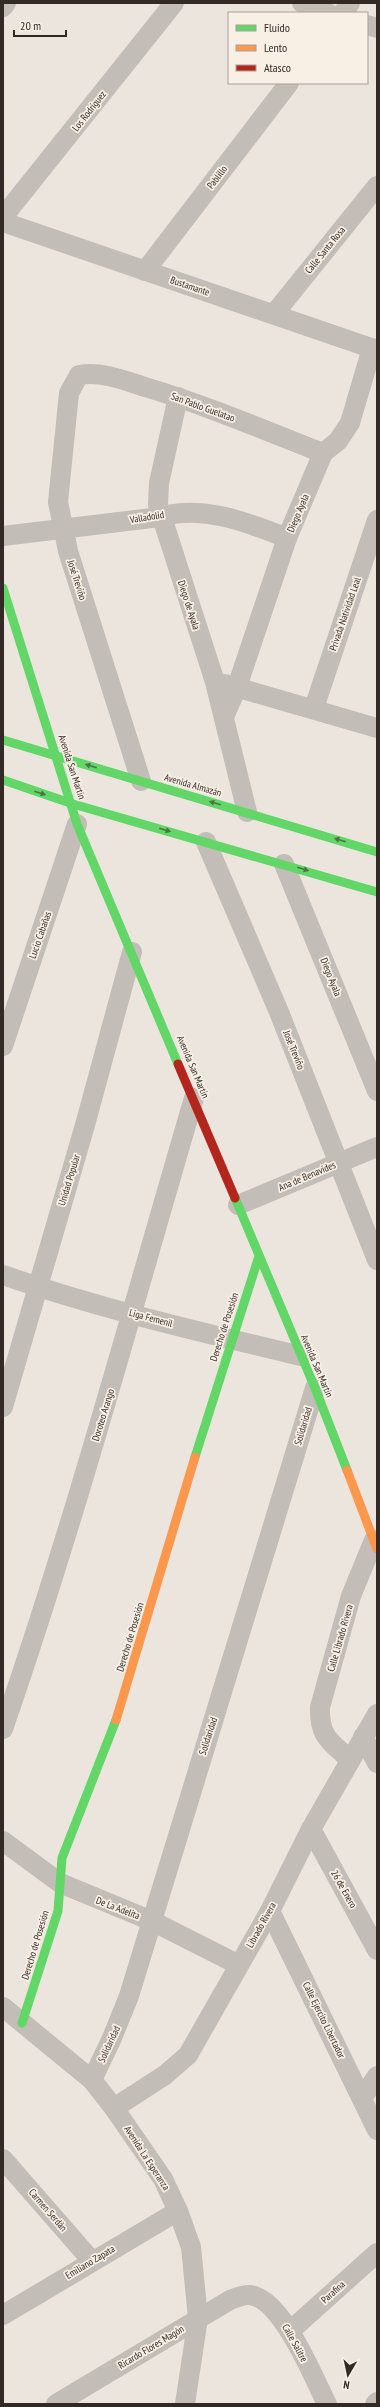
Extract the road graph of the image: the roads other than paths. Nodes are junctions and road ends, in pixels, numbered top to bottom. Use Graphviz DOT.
graph roads {
  1 [pos="6,3"];
  2 [pos="174,3"];
  3 [pos="302,3"];
  4 [pos="350,3"];
  5 [pos="3,6"];
  6 [pos="325,12"];
  7 [pos="344,12"];
  8 [pos="288,84"];
  9 [pos="377,186"];
  10 [pos="3,217"];
  11 [pos="3,222"];
  12 [pos="145,271"];
  13 [pos="274,314"];
  14 [pos="375,349"];
  15 [pos="79,375"];
  16 [pos="178,396"];
  17 [pos="323,452"];
  18 [pos="160,517"];
  19 [pos="377,520"];
  20 [pos="64,528"];
  21 [pos="3,536"];
  22 [pos="287,538"];
  23 [pos="3,588"];
  24 [pos="215,682"];
  25 [pos="237,687"];
  26 [pos="314,708"];
  27 [pos="224,717"];
  28 [pos="377,728"];
  29 [pos="3,740"];
  30 [pos="57,756"];
  31 [pos="3,780"];
  32 [pos="141,781"];
  33 [pos="73,804"];
  34 [pos="247,812"];
  35 [pos="78,824"];
  36 [pos="206,842"];
  37 [pos="377,852"];
  38 [pos="284,864"];
  39 [pos="377,892"];
  40 [pos="132,952"];
  41 [pos="3,1046"];
  42 [pos="377,1091"];
  43 [pos="194,1098"];
  44 [pos="377,1147"];
  45 [pos="340,1163"];
  46 [pos="238,1206"];
  47 [pos="259,1256"];
  48 [pos="377,1260"];
  49 [pos="3,1275"];
  50 [pos="37,1287"];
  51 [pos="133,1314"];
  52 [pos="231,1339"];
  53 [pos="301,1356"];
  54 [pos="315,1388"];
  55 [pos="3,1407"];
  56 [pos="375,1545"];
  57 [pos="377,1714"];
  58 [pos="3,1729"];
  59 [pos="363,1737"];
  60 [pos="350,1760"];
  61 [pos="377,1763"];
  62 [pos="311,1829"];
  63 [pos="3,1841"];
  64 [pos="60,1883"];
  65 [pos="270,1910"];
  66 [pos="152,1921"];
  67 [pos="377,1950"];
  68 [pos="239,1965"];
  69 [pos="3,2007"];
  70 [pos="22,2023"];
  71 [pos="377,2076"];
  72 [pos="92,2080"];
  73 [pos="362,2097"];
  74 [pos="114,2108"];
  75 [pos="377,2130"];
  76 [pos="6,2166"];
  77 [pos="178,2211"];
  78 [pos="377,2253"];
  79 [pos="92,2261"];
  80 [pos="248,2295"];
  81 [pos="3,2315"];
  82 [pos="198,2318"];
  83 [pos="290,2331"];
  84 [pos="188,2400"];
  85 [pos="56,2404"];
  86 [pos="327,2404"];
  1 -- 5 [label="street"];
  2 -- 10 [label="street, Los Rodríguez"];
  3 -- 6 [label="street"];
  4 -- 7 [label="street"];
  8 -- 12 [label="street, Pablillo"];
  9 -- 13 [label="street, Calle Santa Rosa"];
  11 -- 12 [label="street, Bustamante"];
  12 -- 13 [label="street, Bustamante"];
  13 -- 14 [label="street, Bustamante"];
  14 -- 17 [label="street, Diego Ayala"];
  15 -- 16 [label="street, San Pablo Guelatao"];
  15 -- 20 [label="street, José Treviño"];
  16 -- 17 [label="street, San Pablo Guelatao"];
  16 -- 18 [label="street, Diego de Ayala"];
  17 -- 22 [label="street, Diego Ayala"];
  18 -- 20 [label="street, Valladolid"];
  18 -- 22 [label="street, Valladolid"];
  18 -- 24 [label="street, Diego de Ayala"];
  19 -- 26 [label="street, Privada Natividad Leal"];
  20 -- 21 [label="street, Valladolid"];
  20 -- 32 [label="street, José Treviño"];
  22 -- 25 [label="street, Diego Ayala"];
  23 -- 30 [label="street, Avenida San Martín"];
  24 -- 25 [label="street"];
  24 -- 27 [label="street, Diego de Ayala"];
  25 -- 26 [label="street"];
  25 -- 27 [label="street, Diego Ayala"];
  26 -- 28 [label="street"];
  27 -- 34 [label="street, Diego de Ayala"];
  29 -- 30 [label="street, Avenida Almazán"];
  32 -- 30 [label="street, Avenida Almazán, one-way"];
  30 -- 33 [label="street, Avenida San Martín"];
  31 -- 33 [label="street, one-way"];
  34 -- 32 [label="street, Avenida Almazán, one-way"];
  33 -- 35 [label="street, Avenida San Martín"];
  33 -- 36 [label="street, one-way"];
  37 -- 34 [label="street, Avenida Almazán, one-way"];
  35 -- 40 [label="street, Avenida San Martín"];
  35 -- 41 [label="street, Lucio Cabañas"];
  36 -- 38 [label="street"];
  36 -- 45 [label="street, José Treviño"];
  38 -- 39 [label="street, one-way"];
  38 -- 42 [label="street, Diego Ayala"];
  40 -- 43 [label="street, Avenida San Martín"];
  40 -- 50 [label="street, Unidad Popular"];
  43 -- 46 [label="street, Avenida San Martín"];
  43 -- 51 [label="street, Doroteo Arango"];
  44 -- 45 [label="street, Ana de Benavides"];
  45 -- 46 [label="street, Ana de Benavides"];
  45 -- 48 [label="street, José Treviño"];
  46 -- 47 [label="street, Avenida San Martín"];
  47 -- 52 [label="street, Derecho de Posesión"];
  47 -- 53 [label="street, Avenida San Martín"];
  49 -- 50 [label="street, Liga Femenil"];
  50 -- 51 [label="street, Liga Femenil"];
  50 -- 55 [label="street, Unidad Popular"];
  51 -- 52 [label="street, Liga Femenil"];
  51 -- 58 [label="street, Doroteo Arango"];
  52 -- 53 [label="street, Liga Femenil"];
  52 -- 64 [label="street, Derecho de Posesión"];
  53 -- 54 [label="street, Avenida San Martín"];
  54 -- 56 [label="street, Avenida San Martín"];
  54 -- 66 [label="street, Solidaridad"];
  56 -- 60 [label="street, Calle Librado Rivera"];
  57 -- 59 [label="street, Librado Rivera"];
  59 -- 60 [label="street, Librado Rivera"];
  59 -- 61 [label="street"];
  60 -- 62 [label="street, Librado Rivera"];
  62 -- 65 [label="street, Librado Rivera"];
  62 -- 67 [label="street, 26 de Enero"];
  63 -- 64 [label="street, De La Adelita"];
  64 -- 66 [label="street, De La Adelita"];
  64 -- 70 [label="street, Derecho de Posesión"];
  65 -- 68 [label="street, Librado Rivera"];
  65 -- 73 [label="street, Calle Ejercito Libertador"];
  66 -- 68 [label="street, De La Adelita"];
  66 -- 72 [label="street, Solidaridad"];
  68 -- 74 [label="street, Librado Rivera"];
  69 -- 70 [label="street, Avenida La Esperanza"];
  70 -- 72 [label="street, Avenida La Esperanza"];
  71 -- 73 [label="street"];
  72 -- 74 [label="street, Avenida La Esperanza"];
  73 -- 75 [label="street, Calle Ejercito Libertador"];
  74 -- 77 [label="street, Avenida La Esperanza"];
  76 -- 79 [label="street, Carmen Serdán"];
  77 -- 79 [label="street, Emiliano Zapata"];
  77 -- 82 [label="street, Avenida La Esperanza"];
  78 -- 83 [label="street, Parafina"];
  79 -- 81 [label="street, Emiliano Zapata"];
  80 -- 82 [label="street, Ricardo Flores Magón"];
  80 -- 83 [label="street, Calle Salitre"];
  82 -- 84 [label="street, Avenida La Esperanza"];
  82 -- 85 [label="street, Ricardo Flores Magón"];
  83 -- 86 [label="street, Calle Salitre"];
}
